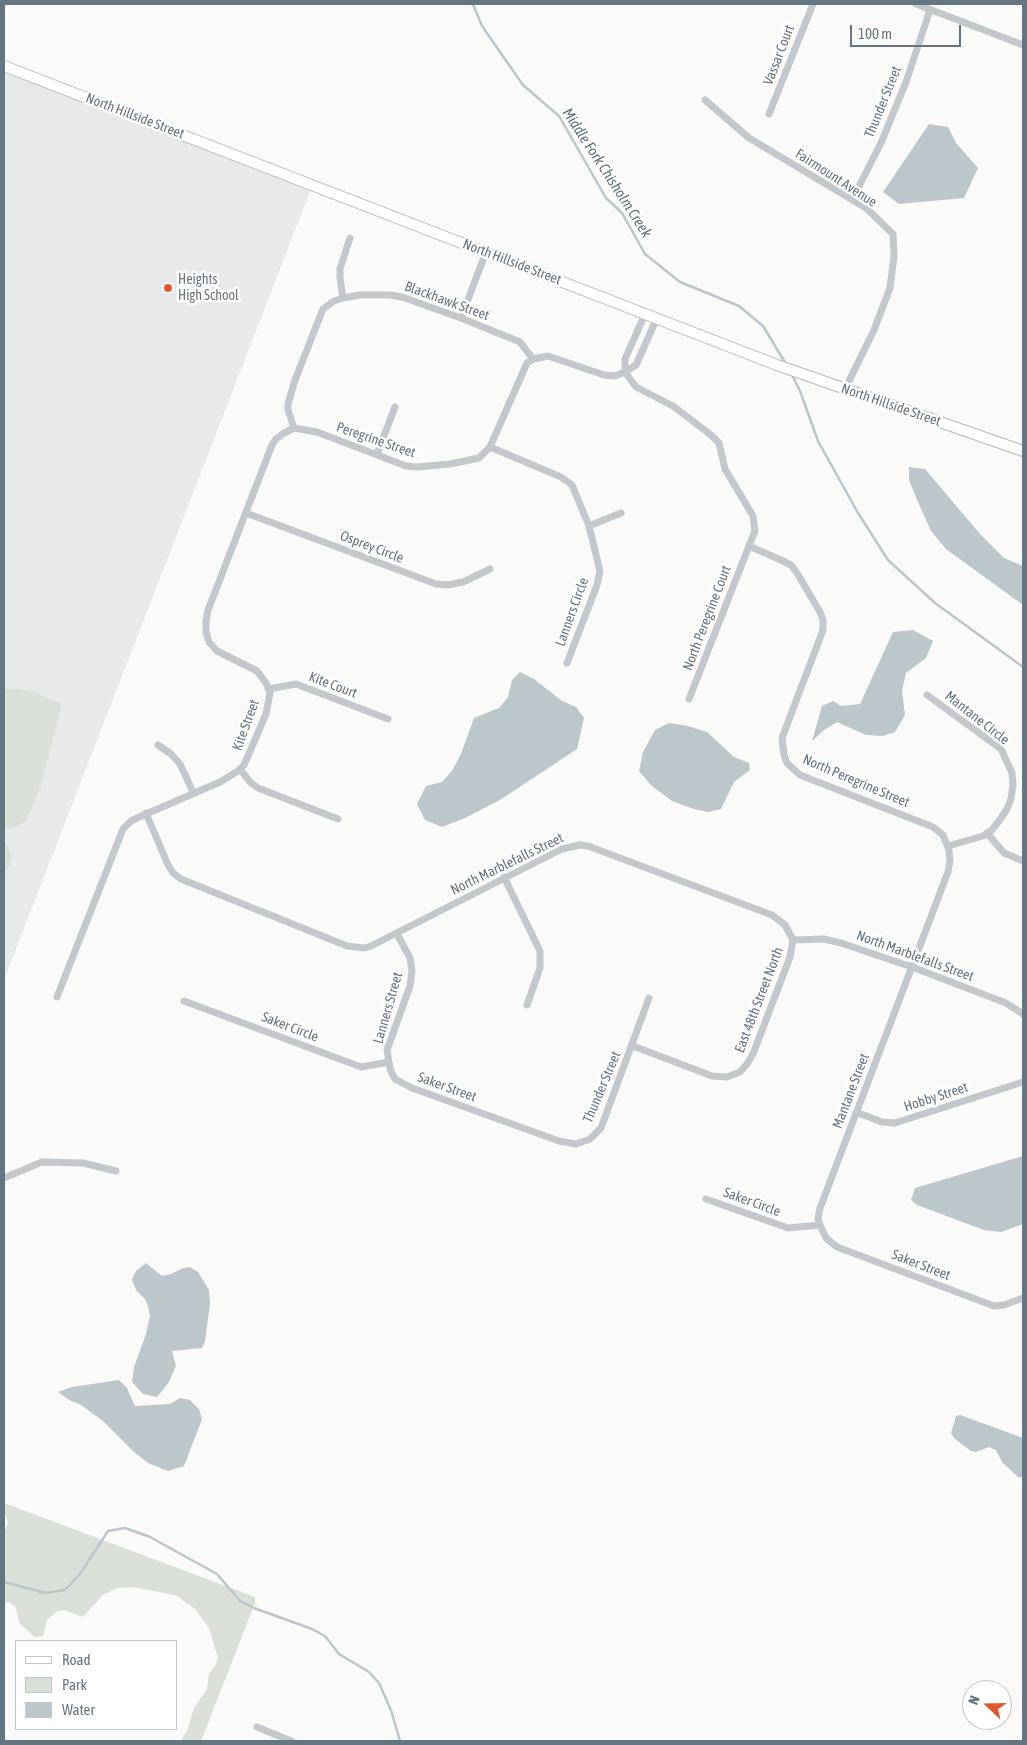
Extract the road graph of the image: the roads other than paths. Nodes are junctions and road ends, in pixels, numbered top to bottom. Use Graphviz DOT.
graph roads {
  1 [pos="813,4"];
  2 [pos="916,4"];
  3 [pos="930,10"];
  4 [pos="1023,45"];
  5 [pos="4,66"];
  6 [pos="705,100"];
  7 [pos="769,114"];
  8 [pos="852,200"];
  9 [pos="350,238"];
  10 [pos="486,252"];
  11 [pos="343,298"];
  12 [pos="645,314"];
  13 [pos="461,318"];
  14 [pos="657,318"];
  15 [pos="532,359"];
  16 [pos="625,372"];
  17 [pos="845,389"];
  18 [pos="395,407"];
  19 [pos="294,428"];
  20 [pos="490,447"];
  21 [pos="1023,452"];
  22 [pos="377,454"];
  23 [pos="246,513"];
  24 [pos="621,513"];
  25 [pos="589,526"];
  26 [pos="749,546"];
  27 [pos="490,569"];
  28 [pos="567,662"];
  29 [pos="268,689"];
  30 [pos="926,695"];
  31 [pos="689,699"];
  32 [pos="388,719"];
  33 [pos="158,746"];
  34 [pos="240,769"];
  35 [pos="194,792"];
  36 [pos="146,813"];
  37 [pos="338,820"];
  38 [pos="987,833"];
  39 [pos="948,846"];
  40 [pos="1023,861"];
  41 [pos="504,877"];
  42 [pos="397,934"];
  43 [pos="793,940"];
  44 [pos="912,967"];
  45 [pos="57,997"];
  46 [pos="650,998"];
  47 [pos="184,1001"];
  48 [pos="527,1006"];
  49 [pos="1023,1014"];
  50 [pos="633,1046"];
  51 [pos="389,1062"];
  52 [pos="1023,1082"];
  53 [pos="856,1112"];
  54 [pos="508,1122"];
  55 [pos="116,1171"];
  56 [pos="4,1178"];
  57 [pos="706,1198"];
  58 [pos="820,1224"];
  59 [pos="1023,1298"];
  60 [pos="257,1727"];
  61 [pos="291,1741"];
  1 -- 7 [label="street, Vassar Court"];
  2 -- 3 [label="street"];
  3 -- 4 [label="street"];
  3 -- 8 [label="street, Thunder Street"];
  5 -- 10 [label="main road, North Hillside Street"];
  6 -- 8 [label="street, Fairmount Avenue"];
  8 -- 17 [label="street, Fairmount Avenue"];
  9 -- 11 [label="street"];
  10 -- 12 [label="main road, North Hillside Street"];
  10 -- 13 [label="street"];
  11 -- 13 [label="street, Blackhawk Street"];
  11 -- 19 [label="street, Blackhawk Street"];
  12 -- 14 [label="main road, North Hillside Street"];
  12 -- 16 [label="street"];
  13 -- 15 [label="street, Blackhawk Street"];
  14 -- 16 [label="street"];
  14 -- 17 [label="main road, North Hillside Street"];
  15 -- 16 [label="street"];
  15 -- 20 [label="street"];
  16 -- 26 [label="street"];
  17 -- 21 [label="main road, North Hillside Street"];
  18 -- 22 [label="street"];
  19 -- 22 [label="street, Peregrine Street"];
  19 -- 23 [label="street, Kite Street"];
  20 -- 22 [label="street, Peregrine Street"];
  20 -- 25 [label="street, Lanners Circle"];
  23 -- 27 [label="street, Osprey Circle"];
  23 -- 29 [label="street, Kite Street"];
  24 -- 25 [label="street"];
  25 -- 28 [label="street, Lanners Circle"];
  26 -- 31 [label="street, North Peregrine Court"];
  26 -- 39 [label="street, North Peregrine Street"];
  29 -- 32 [label="street, Kite Court"];
  29 -- 34 [label="street, Kite Street"];
  30 -- 38 [label="street, Mantane Circle"];
  33 -- 35 [label="street"];
  34 -- 35 [label="street, Kite Street"];
  34 -- 37 [label="street"];
  35 -- 36 [label="street, Kite Street"];
  36 -- 42 [label="street, North Marblefalls Street"];
  36 -- 45 [label="street, Kite Street"];
  38 -- 39 [label="street, Mantane Circle"];
  38 -- 40 [label="street"];
  39 -- 44 [label="street, Mantane Street"];
  41 -- 42 [label="street, North Marblefalls Street"];
  41 -- 43 [label="street, North Marblefalls Street"];
  41 -- 48 [label="street"];
  42 -- 51 [label="street, Lanners Street"];
  43 -- 44 [label="street, North Marblefalls Street"];
  43 -- 50 [label="street, East 48th Street North"];
  44 -- 49 [label="street, North Marblefalls Street"];
  44 -- 53 [label="street, Mantane Street"];
  46 -- 50 [label="street, Thunder Street"];
  47 -- 51 [label="street, Saker Circle"];
  50 -- 54 [label="street, Thunder Street"];
  51 -- 54 [label="street, Saker Street"];
  52 -- 53 [label="street, Hobby Street"];
  53 -- 58 [label="street, Mantane Street"];
  55 -- 56 [label="street"];
  57 -- 58 [label="street, Saker Circle"];
  58 -- 59 [label="street, Saker Street"];
  60 -- 61 [label="street"];
}
